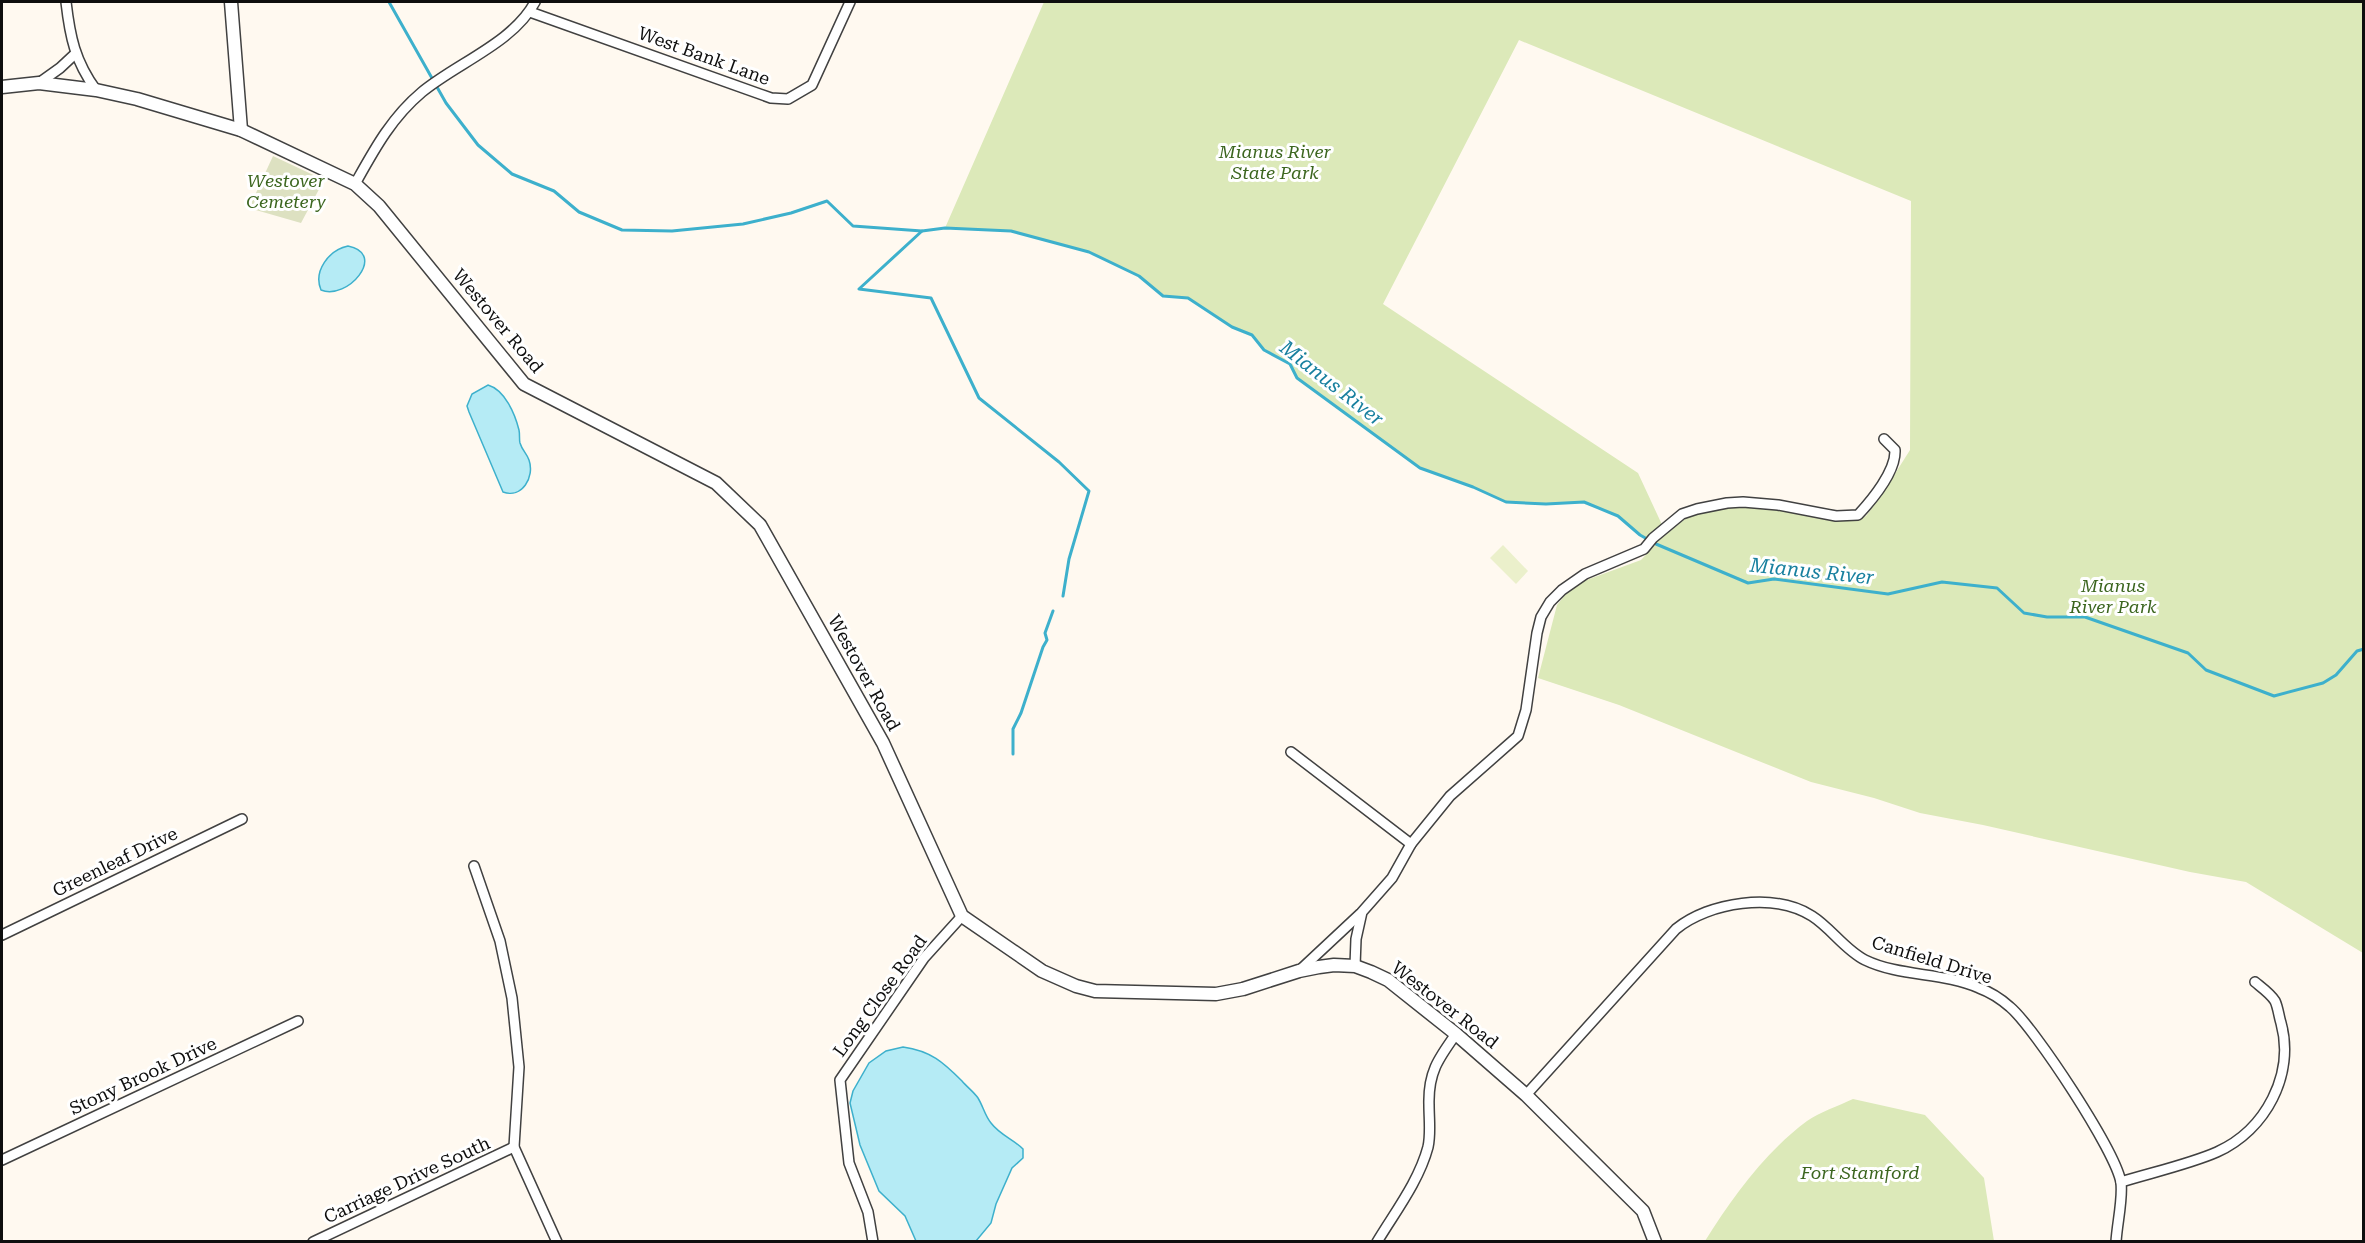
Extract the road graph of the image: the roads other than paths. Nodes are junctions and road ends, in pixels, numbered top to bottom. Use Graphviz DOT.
graph roads {
  1 [pos="66,2"];
  2 [pos="231,2"];
  3 [pos="535,2"];
  4 [pos="850,2"];
  5 [pos="530,12"];
  6 [pos="75,54"];
  7 [pos="39,83"];
  8 [pos="2,87"];
  9 [pos="96,90"];
  10 [pos="241,130"];
  11 [pos="355,184"];
  12 [pos="1884,439"];
  13 [pos="1291,752"];
  14 [pos="242,819"];
  15 [pos="1411,844"];
  16 [pos="474,866"];
  17 [pos="1362,912"];
  18 [pos="962,916"];
  19 [pos="2,934"];
  20 [pos="1355,966"];
  21 [pos="1299,971"];
  22 [pos="2255,982"];
  23 [pos="298,1021"];
  24 [pos="1456,1034"];
  25 [pos="1526,1095"];
  26 [pos="514,1148"];
  27 [pos="2,1160"];
  28 [pos="2121,1182"];
  29 [pos="313,1242"];
  30 [pos="556,1242"];
  31 [pos="873,1242"];
  32 [pos="1377,1242"];
  33 [pos="1655,1242"];
  34 [pos="2116,1242"];
  1 -- 6 [label="street"];
  2 -- 10 [label="street"];
  3 -- 5 [label="street"];
  4 -- 5 [label="street, West Bank Lane"];
  5 -- 11 [label="street"];
  6 -- 7 [label="street"];
  6 -- 9 [label="street"];
  7 -- 8 [label="street, Westover Road"];
  7 -- 9 [label="street, Westover Road"];
  9 -- 10 [label="street, Westover Road"];
  10 -- 11 [label="street, Westover Road"];
  11 -- 18 [label="street, Westover Road"];
  12 -- 15 [label="street"];
  13 -- 15 [label="street"];
  14 -- 19 [label="street, Greenleaf Drive"];
  15 -- 17 [label="street"];
  16 -- 26 [label="street"];
  17 -- 20 [label="street"];
  17 -- 21 [label="street"];
  18 -- 21 [label="street, Westover Road"];
  18 -- 31 [label="street, Long Close Road"];
  20 -- 21 [label="street, Westover Road"];
  20 -- 24 [label="street, Westover Road"];
  22 -- 28 [label="street"];
  23 -- 27 [label="street, Stony Brook Drive"];
  24 -- 25 [label="street, Westover Road"];
  24 -- 32 [label="street"];
  25 -- 28 [label="street, Canfield Drive"];
  25 -- 33 [label="street, Westover Road"];
  26 -- 29 [label="street, Carriage Drive South"];
  26 -- 30 [label="street"];
  28 -- 34 [label="street, Canfield Drive"];
}
